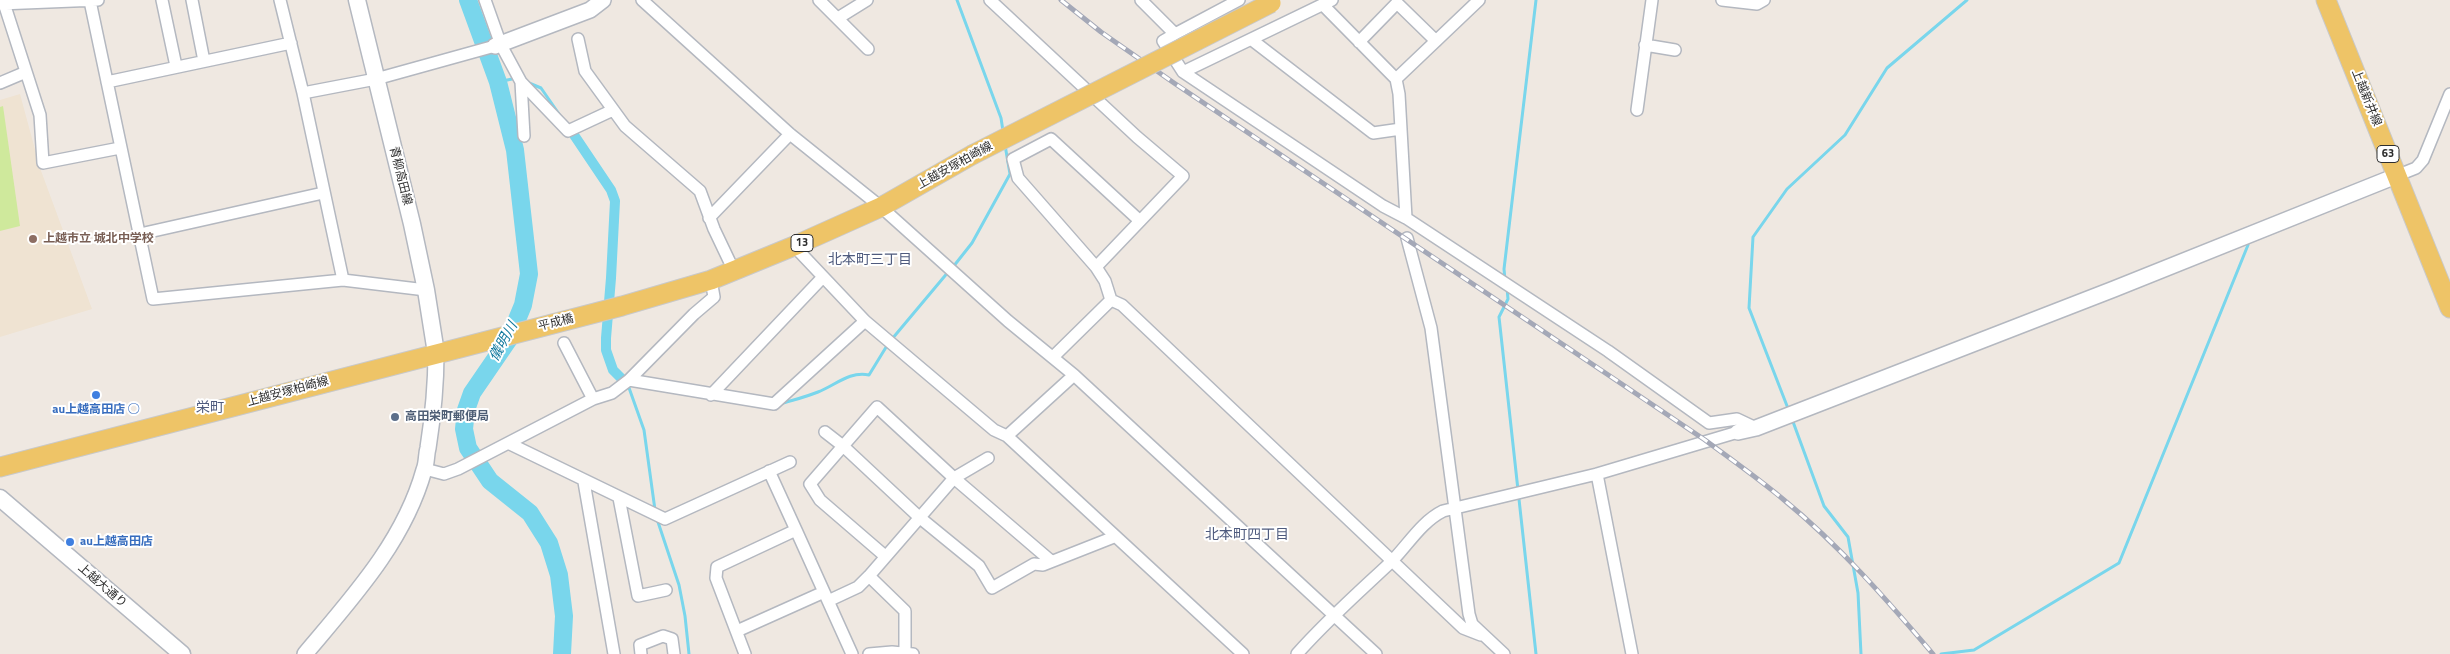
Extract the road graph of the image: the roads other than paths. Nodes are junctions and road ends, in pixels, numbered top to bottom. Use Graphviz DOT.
graph roads {
  1 [pos="162,0"];
  2 [pos="192,0"];
  3 [pos="280,0"];
  4 [pos="357,0"];
  5 [pos="485,0"];
  6 [pos="603,0"];
  7 [pos="642,0"];
  8 [pos="819,0"];
  9 [pos="868,0"];
  10 [pos="990,0"];
  11 [pos="1141,0"];
  12 [pos="1479,0"];
  13 [pos="1652,0"];
  14 [pos="1722,0"];
  15 [pos="1764,0"];
  16 [pos="2326,0"];
  17 [pos="94,1"];
  18 [pos="1234,1"];
  19 [pos="1273,1"];
  20 [pos="1328,2"];
  21 [pos="2,3"];
  22 [pos="838,18"];
  23 [pos="1175,34"];
  24 [pos="578,39"];
  25 [pos="1252,40"];
  26 [pos="1436,41"];
  27 [pos="1359,42"];
  28 [pos="291,43"];
  29 [pos="498,45"];
  30 [pos="1646,45"];
  31 [pos="868,49"];
  32 [pos="1675,50"];
  33 [pos="204,61"];
  34 [pos="176,66"];
  35 [pos="26,72"];
  36 [pos="1184,72"];
  37 [pos="376,79"];
  38 [pos="1396,79"];
  39 [pos="107,82"];
  40 [pos="521,82"];
  41 [pos="0,83"];
  42 [pos="303,93"];
  43 [pos="2450,94"];
  44 [pos="613,110"];
  45 [pos="1637,110"];
  46 [pos="1401,129"];
  47 [pos="790,134"];
  48 [pos="524,136"];
  49 [pos="120,148"];
  50 [pos="2396,176"];
  51 [pos="323,193"];
  52 [pos="881,207"];
  53 [pos="709,218"];
  54 [pos="1406,218"];
  55 [pos="1140,221"];
  56 [pos="140,234"];
  57 [pos="1407,238"];
  58 [pos="794,246"];
  59 [pos="1096,268"];
  60 [pos="734,271"];
  61 [pos="823,277"];
  62 [pos="343,280"];
  63 [pos="711,280"];
  64 [pos="426,290"];
  65 [pos="1111,300"];
  66 [pos="622,306"];
  67 [pos="2450,308"];
  68 [pos="865,321"];
  69 [pos="564,343"];
  70 [pos="460,347"];
  71 [pos="436,353"];
  72 [pos="1053,357"];
  73 [pos="1074,375"];
  74 [pos="629,380"];
  75 [pos="711,395"];
  76 [pos="593,399"];
  77 [pos="1756,428"];
  78 [pos="825,432"];
  79 [pos="1738,432"];
  80 [pos="1007,436"];
  81 [pos="508,443"];
  82 [pos="843,446"];
  83 [pos="988,458"];
  84 [pos="790,462"];
  85 [pos="0,467"];
  86 [pos="425,469"];
  87 [pos="769,471"];
  88 [pos="1597,474"];
  89 [pos="954,478"];
  90 [pos="584,482"];
  91 [pos="0,498"];
  92 [pos="619,498"];
  93 [pos="1454,507"];
  94 [pos="919,517"];
  95 [pos="796,530"];
  96 [pos="1114,537"];
  97 [pos="885,556"];
  98 [pos="1051,561"];
  99 [pos="1392,561"];
  100 [pos="869,576"];
  101 [pos="666,590"];
  102 [pos="826,596"];
  103 [pos="1333,614"];
  104 [pos="737,631"];
  105 [pos="1481,635"];
  106 [pos="908,653"];
  107 [pos="182,654"];
  108 [pos="305,654"];
  109 [pos="614,654"];
  110 [pos="641,654"];
  111 [pos="674,654"];
  112 [pos="745,654"];
  113 [pos="852,654"];
  114 [pos="869,654"];
  115 [pos="1243,654"];
  116 [pos="1296,654"];
  117 [pos="1376,654"];
  118 [pos="1504,654"];
  119 [pos="1632,654"];
  1 -- 34 [label="street"];
  2 -- 33 [label="street"];
  3 -- 28 [label="street"];
  4 -- 37 [label="main road, 青柳高田線"];
  5 -- 29 [label="street"];
  6 -- 29 [label="street"];
  7 -- 47 [label="street"];
  8 -- 22 [label="street"];
  9 -- 22 [label="street"];
  10 -- 55 [label="street"];
  11 -- 23 [label="street"];
  12 -- 26 [label="street"];
  13 -- 30 [label="street"];
  14 -- 15 [label="street"];
  16 -- 50 [label="main road, 上越新井線 / 63"];
  17 -- 21 [label="street"];
  17 -- 39 [label="street"];
  18 -- 23 [label="street"];
  19 -- 52 [label="main road, 上越安塚柏崎線 / 13, bridge"];
  20 -- 25 [label="street"];
  20 -- 27 [label="street"];
  21 -- 35 [label="street"];
  22 -- 31 [label="street"];
  23 -- 36 [label="street"];
  24 -- 44 [label="street"];
  25 -- 36 [label="street"];
  25 -- 46 [label="street"];
  26 -- 27 [label="street"];
  26 -- 38 [label="street"];
  27 -- 38 [label="street"];
  28 -- 33 [label="street"];
  28 -- 42 [label="street"];
  29 -- 37 [label="street"];
  29 -- 40 [label="street"];
  30 -- 32 [label="street"];
  30 -- 45 [label="street"];
  33 -- 34 [label="street"];
  34 -- 39 [label="street"];
  35 -- 41 [label="street"];
  35 -- 49 [label="street"];
  36 -- 54 [label="street"];
  37 -- 42 [label="street"];
  37 -- 64 [label="main road, 青柳高田線"];
  38 -- 46 [label="street"];
  39 -- 49 [label="street"];
  40 -- 44 [label="street"];
  40 -- 48 [label="street"];
  42 -- 51 [label="street"];
  43 -- 50 [label="street"];
  44 -- 53 [label="street"];
  46 -- 54 [label="street"];
  47 -- 52 [label="street"];
  47 -- 53 [label="street"];
  49 -- 56 [label="street"];
  50 -- 67 [label="main road, 上越新井線 / 63"];
  50 -- 77 [label="street"];
  51 -- 56 [label="street"];
  51 -- 62 [label="street"];
  52 -- 58 [label="main road, 上越安塚柏崎線 / 13"];
  52 -- 72 [label="street"];
  53 -- 60 [label="street"];
  54 -- 77 [label="street"];
  55 -- 59 [label="street"];
  55 -- 59 [label="street"];
  56 -- 62 [label="street"];
  57 -- 93 [label="street"];
  58 -- 60 [label="main road, 上越安塚柏崎線 / 13"];
  58 -- 61 [label="street"];
  59 -- 65 [label="street"];
  60 -- 63 [label="main road, 上越安塚柏崎線 / 13"];
  61 -- 68 [label="street"];
  61 -- 75 [label="street"];
  62 -- 64 [label="street"];
  63 -- 66 [label="main road, 上越安塚柏崎線 / 13"];
  63 -- 74 [label="street"];
  64 -- 71 [label="main road, 青柳高田線"];
  65 -- 72 [label="street"];
  65 -- 99 [label="street"];
  66 -- 70 [label="main road, 平成橋 / 13"];
  68 -- 75 [label="street"];
  68 -- 80 [label="street"];
  69 -- 76 [label="street"];
  70 -- 71 [label="main road, 上越安塚柏崎線 / 13"];
  71 -- 85 [label="main road, 上越安塚柏崎線 / 13"];
  71 -- 86 [label="street"];
  72 -- 73 [label="street"];
  73 -- 80 [label="street"];
  73 -- 103 [label="street"];
  74 -- 75 [label="street"];
  74 -- 76 [label="street"];
  76 -- 81 [label="street"];
  77 -- 79 [label="street"];
  78 -- 82 [label="street"];
  79 -- 88 [label="street"];
  80 -- 96 [label="street"];
  81 -- 86 [label="street"];
  81 -- 90 [label="street"];
  82 -- 89 [label="street"];
  82 -- 94 [label="street"];
  82 -- 97 [label="street"];
  83 -- 89 [label="street"];
  84 -- 87 [label="street"];
  86 -- 108 [label="street"];
  87 -- 92 [label="street"];
  87 -- 95 [label="street"];
  88 -- 93 [label="street"];
  88 -- 119 [label="street"];
  89 -- 94 [label="street"];
  89 -- 98 [label="street"];
  90 -- 92 [label="street"];
  90 -- 109 [label="street"];
  91 -- 107 [label="main road, 上越大通り"];
  92 -- 101 [label="street"];
  93 -- 99 [label="street"];
  93 -- 105 [label="street"];
  94 -- 97 [label="street"];
  94 -- 98 [label="street"];
  95 -- 102 [label="street"];
  95 -- 104 [label="street"];
  96 -- 98 [label="street"];
  96 -- 115 [label="street"];
  97 -- 100 [label="street"];
  99 -- 103 [label="street"];
  99 -- 105 [label="street"];
  100 -- 102 [label="street"];
  100 -- 106 [label="street"];
  102 -- 104 [label="street"];
  102 -- 113 [label="street"];
  103 -- 116 [label="street"];
  103 -- 117 [label="street"];
  104 -- 112 [label="street"];
  105 -- 118 [label="street"];
  106 -- 114 [label="street"];
  110 -- 111 [label="street"];
}
